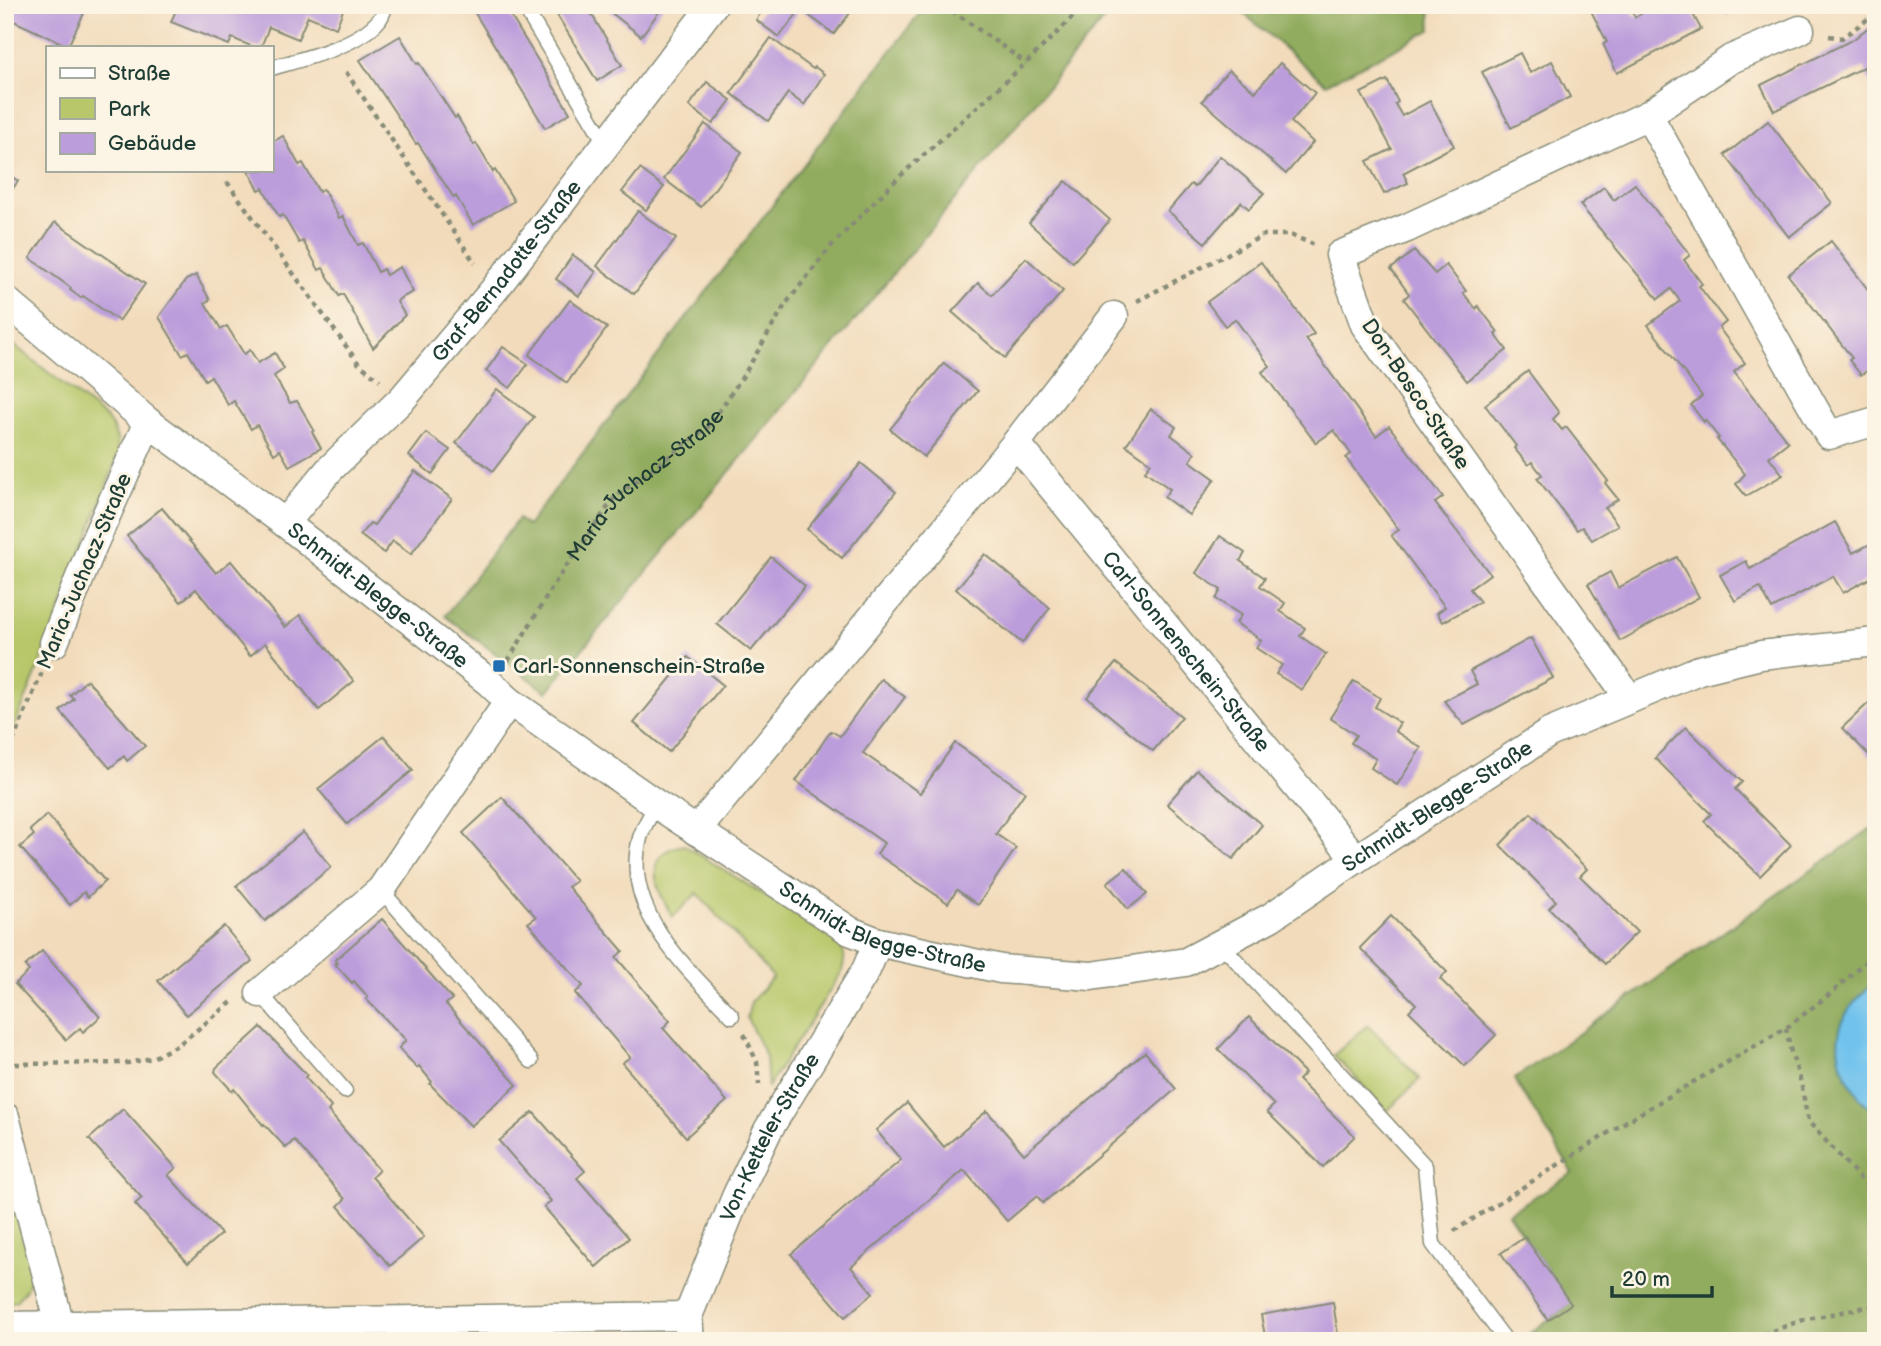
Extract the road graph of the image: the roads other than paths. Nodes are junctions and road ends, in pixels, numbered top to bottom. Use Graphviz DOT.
graph roads {
  1 [pos="386,5"];
  2 [pos="523,5"];
  3 [pos="713,5"];
  4 [pos="1800,30"];
  5 [pos="273,67"];
  6 [pos="1648,115"];
  7 [pos="606,144"];
  8 [pos="5,300"];
  9 [pos="1114,316"];
  10 [pos="1876,421"];
  11 [pos="148,422"];
  12 [pos="1016,443"];
  13 [pos="285,523"];
  14 [pos="1876,642"];
  15 [pos="54,643"];
  16 [pos="1630,699"];
  17 [pos="509,701"];
  18 [pos="656,804"];
  19 [pos="696,831"];
  20 [pos="1356,859"];
  21 [pos="381,890"];
  22 [pos="878,942"];
  23 [pos="1221,944"];
  24 [pos="260,993"];
  25 [pos="732,1016"];
  26 [pos="531,1061"];
  27 [pos="345,1091"];
  28 [pos="5,1117"];
  29 [pos="60,1325"];
  30 [pos="5,1326"];
  31 [pos="689,1328"];
  32 [pos="1506,1341"];
  1 -- 5 [label="lane"];
  2 -- 7 [label="lane"];
  3 -- 7 [label="street, Graf-Bernadotte-Straße"];
  4 -- 6 [label="street"];
  6 -- 10 [label="street"];
  6 -- 16 [label="street, Don-Bosco-Straße"];
  7 -- 13 [label="street, Graf-Bernadotte-Straße"];
  8 -- 11 [label="street, Schmidt-Blegge-Straße"];
  9 -- 12 [label="street"];
  11 -- 13 [label="street, Schmidt-Blegge-Straße"];
  11 -- 15 [label="street, Maria-Juchacz-Straße"];
  12 -- 19 [label="street"];
  12 -- 20 [label="street, Carl-Sonnenschein-Straße"];
  13 -- 17 [label="street, Schmidt-Blegge-Straße"];
  14 -- 16 [label="street, Schmidt-Blegge-Straße"];
  16 -- 20 [label="street, Schmidt-Blegge-Straße"];
  17 -- 18 [label="street, Schmidt-Blegge-Straße"];
  17 -- 21 [label="street"];
  18 -- 19 [label="street, Schmidt-Blegge-Straße"];
  18 -- 25 [label="lane"];
  19 -- 22 [label="street, Schmidt-Blegge-Straße"];
  20 -- 23 [label="street, Schmidt-Blegge-Straße"];
  21 -- 24 [label="street"];
  21 -- 26 [label="lane"];
  22 -- 23 [label="street, Schmidt-Blegge-Straße"];
  22 -- 31 [label="street, Von-Ketteler-Straße"];
  23 -- 32 [label="lane"];
  24 -- 27 [label="lane"];
  28 -- 29 [label="street"];
  29 -- 30 [label="street"];
  29 -- 31 [label="street"];
}
